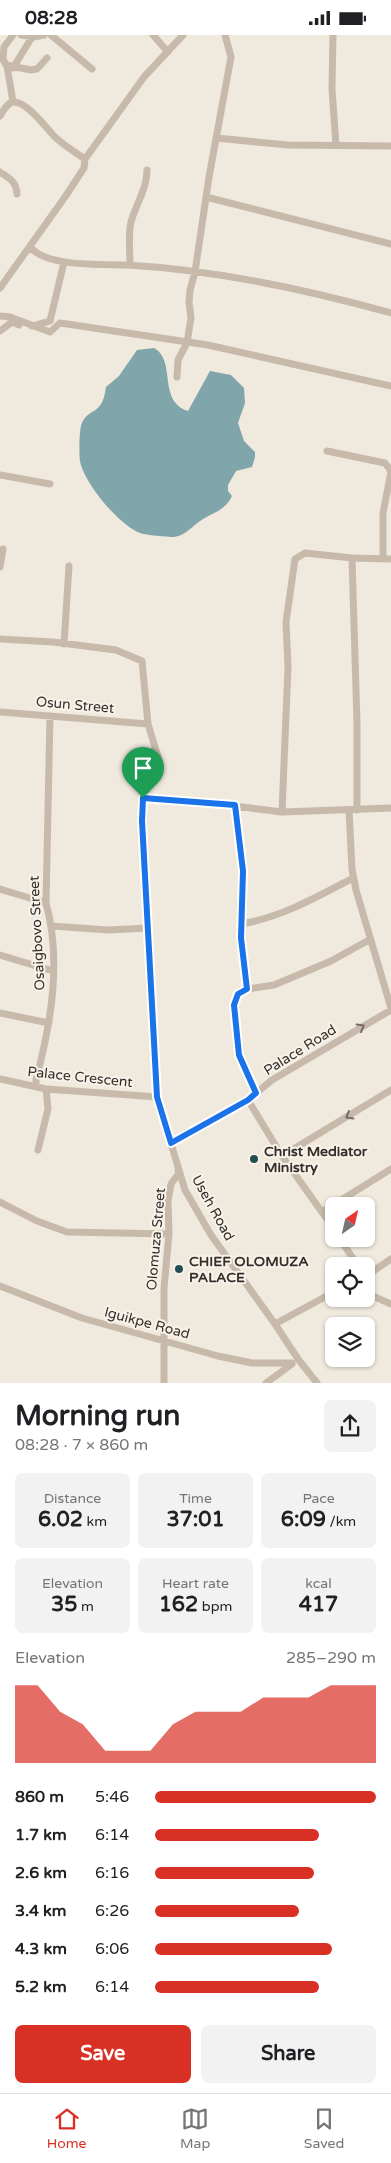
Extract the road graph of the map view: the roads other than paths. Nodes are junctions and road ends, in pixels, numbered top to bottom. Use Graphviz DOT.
graph roads {
  1 [pos="13,35"];
  2 [pos="21,35"];
  3 [pos="44,35"];
  4 [pos="51,35"];
  5 [pos="153,35"];
  6 [pos="183,35"];
  7 [pos="225,35"];
  8 [pos="333,35"];
  9 [pos="32,37"];
  10 [pos="168,53"];
  11 [pos="47,58"];
  12 [pos="3,59"];
  13 [pos="15,67"];
  14 [pos="92,69"];
  15 [pos="8,73"];
  16 [pos="13,102"];
  17 [pos="0,115"];
  18 [pos="216,138"];
  19 [pos="336,145"];
  20 [pos="391,146"];
  21 [pos="85,159"];
  22 [pos="147,170"];
  23 [pos="0,172"];
  24 [pos="17,193"];
  25 [pos="206,197"];
  26 [pos="391,244"];
  27 [pos="28,249"];
  28 [pos="38,255"];
  29 [pos="23,256"];
  30 [pos="64,262"];
  31 [pos="130,265"];
  32 [pos="195,272"];
  33 [pos="3,279"];
  34 [pos="0,288"];
  35 [pos="391,313"];
  36 [pos="0,316"];
  37 [pos="33,326"];
  38 [pos="0,331"];
  39 [pos="188,343"];
  40 [pos="177,377"];
  41 [pos="391,386"];
  42 [pos="327,451"];
  43 [pos="391,471"];
  44 [pos="0,475"];
  45 [pos="50,484"];
  46 [pos="3,549"];
  47 [pos="352,558"];
  48 [pos="383,559"];
  49 [pos="391,559"];
  50 [pos="69,566"];
  51 [pos="0,567"];
  52 [pos="0,639"];
  53 [pos="64,644"];
  54 [pos="0,712"];
  55 [pos="50,716"];
  56 [pos="148,724"];
  57 [pos="143,798"];
  58 [pos="235,805"];
  59 [pos="391,808"];
  60 [pos="349,810"];
  61 [pos="358,810"];
  62 [pos="282,812"];
  63 [pos="353,878"];
  64 [pos="0,889"];
  65 [pos="46,903"];
  66 [pos="241,924"];
  67 [pos="52,926"];
  68 [pos="147,929"];
  69 [pos="369,939"];
  70 [pos="0,955"];
  71 [pos="53,971"];
  72 [pos="247,989"];
  73 [pos="391,1009"];
  74 [pos="0,1013"];
  75 [pos="49,1023"];
  76 [pos="0,1079"];
  77 [pos="36,1087"];
  78 [pos="46,1089"];
  79 [pos="391,1090"];
  80 [pos="256,1093"];
  81 [pos="157,1097"];
  82 [pos="248,1100"];
  83 [pos="171,1143"];
  84 [pos="38,1150"];
  85 [pos="282,1156"];
  86 [pos="391,1169"];
  87 [pos="0,1203"];
  88 [pos="322,1212"];
  89 [pos="325,1216"];
  90 [pos="169,1234"];
  91 [pos="391,1259"];
  92 [pos="375,1270"];
  93 [pos="0,1286"];
  94 [pos="325,1297"];
  95 [pos="375,1297"];
  96 [pos="391,1304"];
  97 [pos="275,1324"];
  98 [pos="163,1339"];
  99 [pos="295,1361"];
  100 [pos="164,1383"];
  101 [pos="266,1383"];
  102 [pos="317,1383"];
  1 -- 12 [label="street"];
  2 -- 9 [label="street"];
  3 -- 9 [label="street"];
  4 -- 14 [label="street"];
  5 -- 10 [label="street"];
  6 -- 10 [label="street"];
  7 -- 18 [label="street"];
  8 -- 19 [label="street"];
  9 -- 13 [label="street"];
  10 -- 21 [label="street"];
  11 -- 13 [label="street"];
  12 -- 13 [label="street"];
  12 -- 15 [label="street"];
  13 -- 15 [label="street"];
  15 -- 16 [label="street"];
  16 -- 17 [label="street"];
  16 -- 21 [label="street"];
  18 -- 19 [label="street"];
  18 -- 25 [label="street"];
  19 -- 20 [label="street"];
  21 -- 27 [label="street"];
  22 -- 31 [label="street"];
  23 -- 24 [label="street"];
  25 -- 26 [label="street"];
  25 -- 32 [label="street"];
  27 -- 28 [label="street"];
  27 -- 29 [label="street"];
  28 -- 29 [label="street"];
  28 -- 30 [label="street"];
  29 -- 33 [label="street"];
  30 -- 31 [label="street"];
  30 -- 37 [label="street"];
  31 -- 32 [label="street"];
  32 -- 35 [label="street"];
  32 -- 39 [label="street"];
  33 -- 34 [label="street"];
  36 -- 37 [label="street"];
  37 -- 38 [label="street"];
  37 -- 39 [label="street"];
  39 -- 40 [label="street"];
  39 -- 41 [label="street"];
  42 -- 43 [label="street"];
  43 -- 48 [label="street"];
  44 -- 45 [label="street"];
  46 -- 51 [label="street"];
  47 -- 48 [label="street"];
  47 -- 61 [label="street"];
  47 -- 62 [label="street"];
  48 -- 49 [label="street"];
  50 -- 53 [label="street"];
  52 -- 53 [label="street"];
  53 -- 56 [label="street, Useh Road"];
  54 -- 55 [label="street, Osun Street"];
  55 -- 56 [label="street, Osun Street"];
  55 -- 65 [label="street, Osaigbovo Street"];
  56 -- 57 [label="street, Useh Road"];
  57 -- 58 [label="street"];
  57 -- 68 [label="street, Useh Road"];
  58 -- 62 [label="street"];
  58 -- 66 [label="street"];
  59 -- 61 [label="street"];
  60 -- 61 [label="street"];
  60 -- 62 [label="street"];
  60 -- 63 [label="street"];
  63 -- 66 [label="street"];
  63 -- 69 [label="street"];
  64 -- 65 [label="street"];
  65 -- 67 [label="street, Osaigbovo Street"];
  66 -- 72 [label="street"];
  67 -- 68 [label="street"];
  67 -- 71 [label="street, Osaigbovo Street"];
  68 -- 81 [label="street, Useh Road"];
  69 -- 72 [label="street"];
  69 -- 73 [label="street"];
  70 -- 71 [label="street"];
  71 -- 75 [label="street, Osaigbovo Street"];
  72 -- 80 [label="street"];
  80 -- 73 [label="street, Palace Road, one-way"];
  74 -- 75 [label="street"];
  75 -- 77 [label="street, Osaigbovo Street"];
  76 -- 77 [label="street, Palace Crescent"];
  77 -- 78 [label="street, Palace Crescent"];
  78 -- 81 [label="street, Palace Crescent"];
  78 -- 84 [label="street"];
  79 -- 85 [label="street, one-way"];
  80 -- 82 [label="street, Palace Road"];
  81 -- 83 [label="street, Useh Road"];
  82 -- 83 [label="street, Palace Road"];
  82 -- 85 [label="street"];
  83 -- 90 [label="street, Olomuza Street"];
  83 -- 97 [label="street, Useh Road"];
  85 -- 88 [label="street"];
  86 -- 88 [label="street"];
  87 -- 90 [label="street"];
  88 -- 89 [label="street"];
  90 -- 98 [label="street, Olomuza Street"];
  91 -- 92 [label="street"];
  93 -- 98 [label="street, Iguikpe Road"];
  94 -- 97 [label="street"];
  95 -- 96 [label="street"];
  97 -- 99 [label="street, Useh Road"];
  98 -- 99 [label="street, Iguikpe Road"];
  98 -- 100 [label="street, Olomuza Street"];
  99 -- 101 [label="street"];
  99 -- 102 [label="street, Useh Road"];
}
